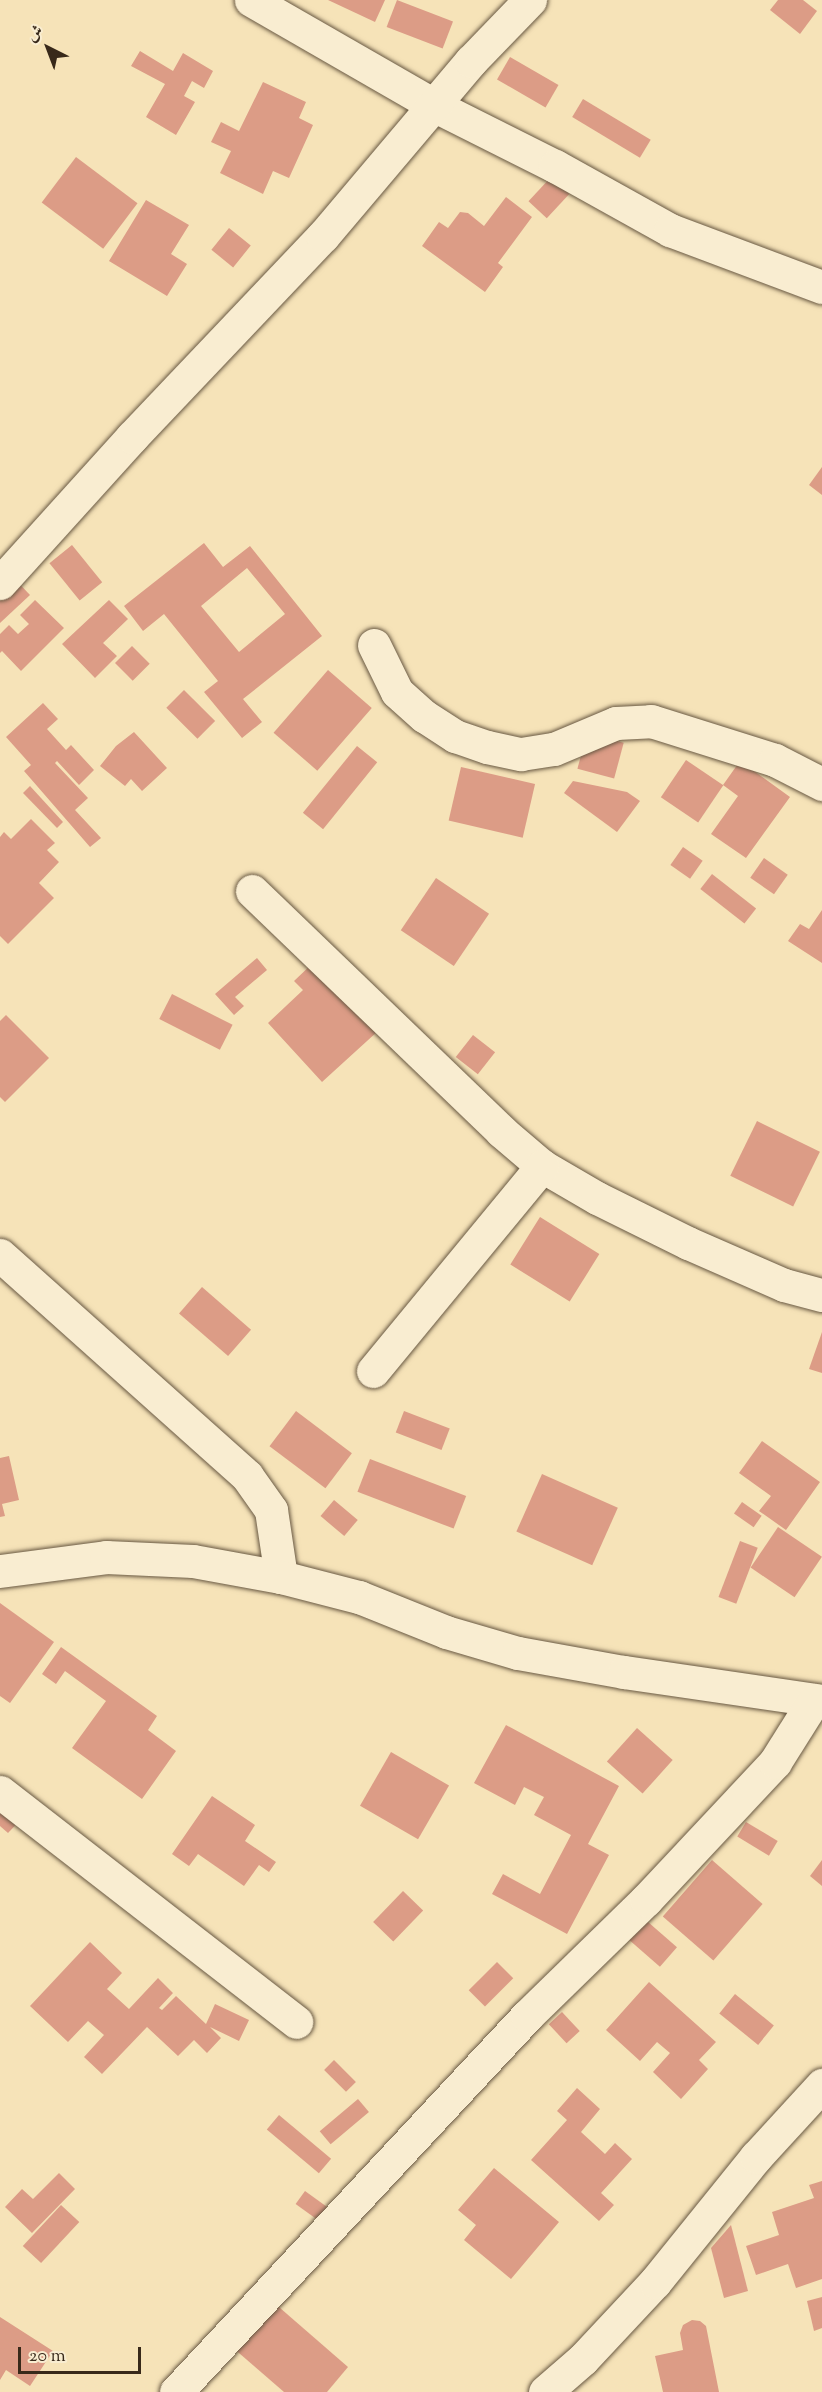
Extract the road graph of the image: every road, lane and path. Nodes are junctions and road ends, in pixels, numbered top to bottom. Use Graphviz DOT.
graph roads {
  1 [pos="251,0"];
  2 [pos="530,0"];
  3 [pos="435,106"];
  4 [pos="822,287"];
  5 [pos="0,583"];
  6 [pos="374,645"];
  7 [pos="822,784"];
  8 [pos="252,891"];
  9 [pos="542,1166"];
  10 [pos="0,1255"];
  11 [pos="822,1295"];
  12 [pos="373,1371"];
  13 [pos="0,1571"];
  14 [pos="281,1577"];
  15 [pos="818,1700"];
  16 [pos="0,1792"];
  17 [pos="296,2022"];
  18 [pos="822,2085"];
  19 [pos="176,2392"];
  20 [pos="545,2392"];
  1 -- 3 [label="street"];
  2 -- 3 [label="street"];
  3 -- 4 [label="street"];
  3 -- 5 [label="street"];
  6 -- 7 [label="street"];
  8 -- 9 [label="street"];
  9 -- 11 [label="street"];
  9 -- 12 [label="street"];
  10 -- 14 [label="street"];
  13 -- 14 [label="street"];
  14 -- 15 [label="street"];
  15 -- 19 [label="street"];
  16 -- 17 [label="street"];
  18 -- 20 [label="street"];
}
